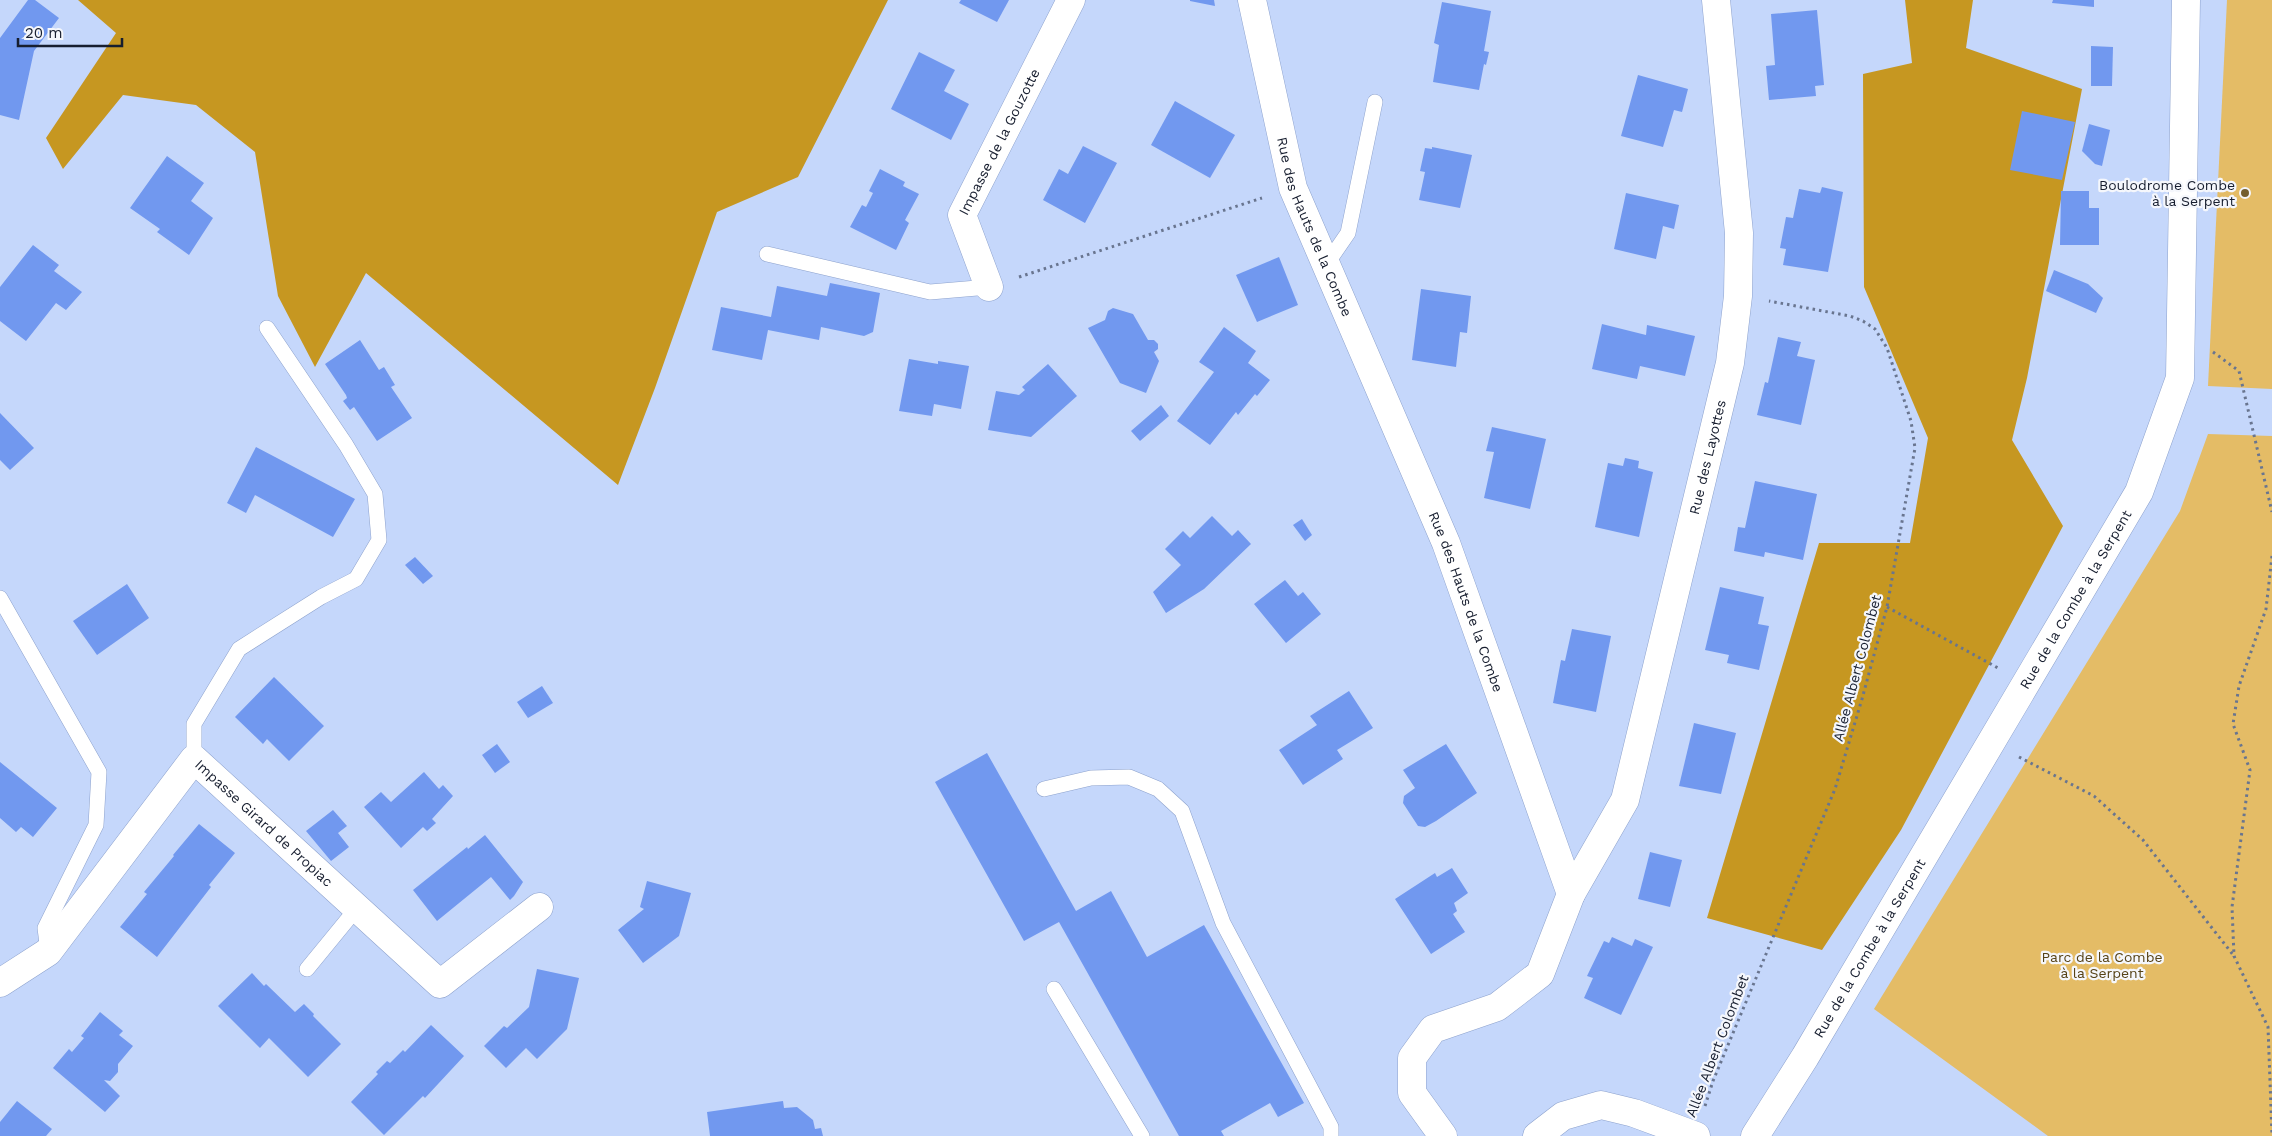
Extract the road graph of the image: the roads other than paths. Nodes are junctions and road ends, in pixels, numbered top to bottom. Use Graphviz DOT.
graph roads {
  1 [pos="1071,0"];
  2 [pos="1252,0"];
  3 [pos="1716,0"];
  4 [pos="2186,0"];
  5 [pos="1375,102"];
  6 [pos="767,254"];
  7 [pos="1326,265"];
  8 [pos="990,287"];
  9 [pos="267,328"];
  10 [pos="0,598"];
  11 [pos="194,759"];
  12 [pos="1044,789"];
  13 [pos="1571,894"];
  14 [pos="539,907"];
  15 [pos="358,908"];
  16 [pos="48,952"];
  17 [pos="307,969"];
  18 [pos="0,983"];
  19 [pos="1054,989"];
  20 [pos="1142,1136"];
  21 [pos="1331,1136"];
  22 [pos="1443,1136"];
  23 [pos="1537,1136"];
  24 [pos="1696,1136"];
  25 [pos="1755,1136"];
  1 -- 8 [label="street, Impasse de la Gouzotte"];
  2 -- 7 [label="street, Rue des Hauts de la Combe"];
  3 -- 13 [label="street, Rue des Layottes"];
  4 -- 25 [label="street, Rue de la Combe à la Serpent"];
  5 -- 7 [label="lane"];
  6 -- 8 [label="lane"];
  7 -- 13 [label="street, Rue des Hauts de la Combe"];
  9 -- 11 [label="lane"];
  10 -- 16 [label="lane"];
  11 -- 15 [label="street, Impasse Girard de Propiac"];
  11 -- 16 [label="street, Impasse Girard de Propiac"];
  12 -- 21 [label="lane"];
  13 -- 22 [label="street"];
  14 -- 15 [label="street, Impasse Girard de Propiac"];
  15 -- 17 [label="lane"];
  16 -- 18 [label="street, Impasse Girard de Propiac"];
  19 -- 20 [label="lane"];
  23 -- 24 [label="street"];
}
